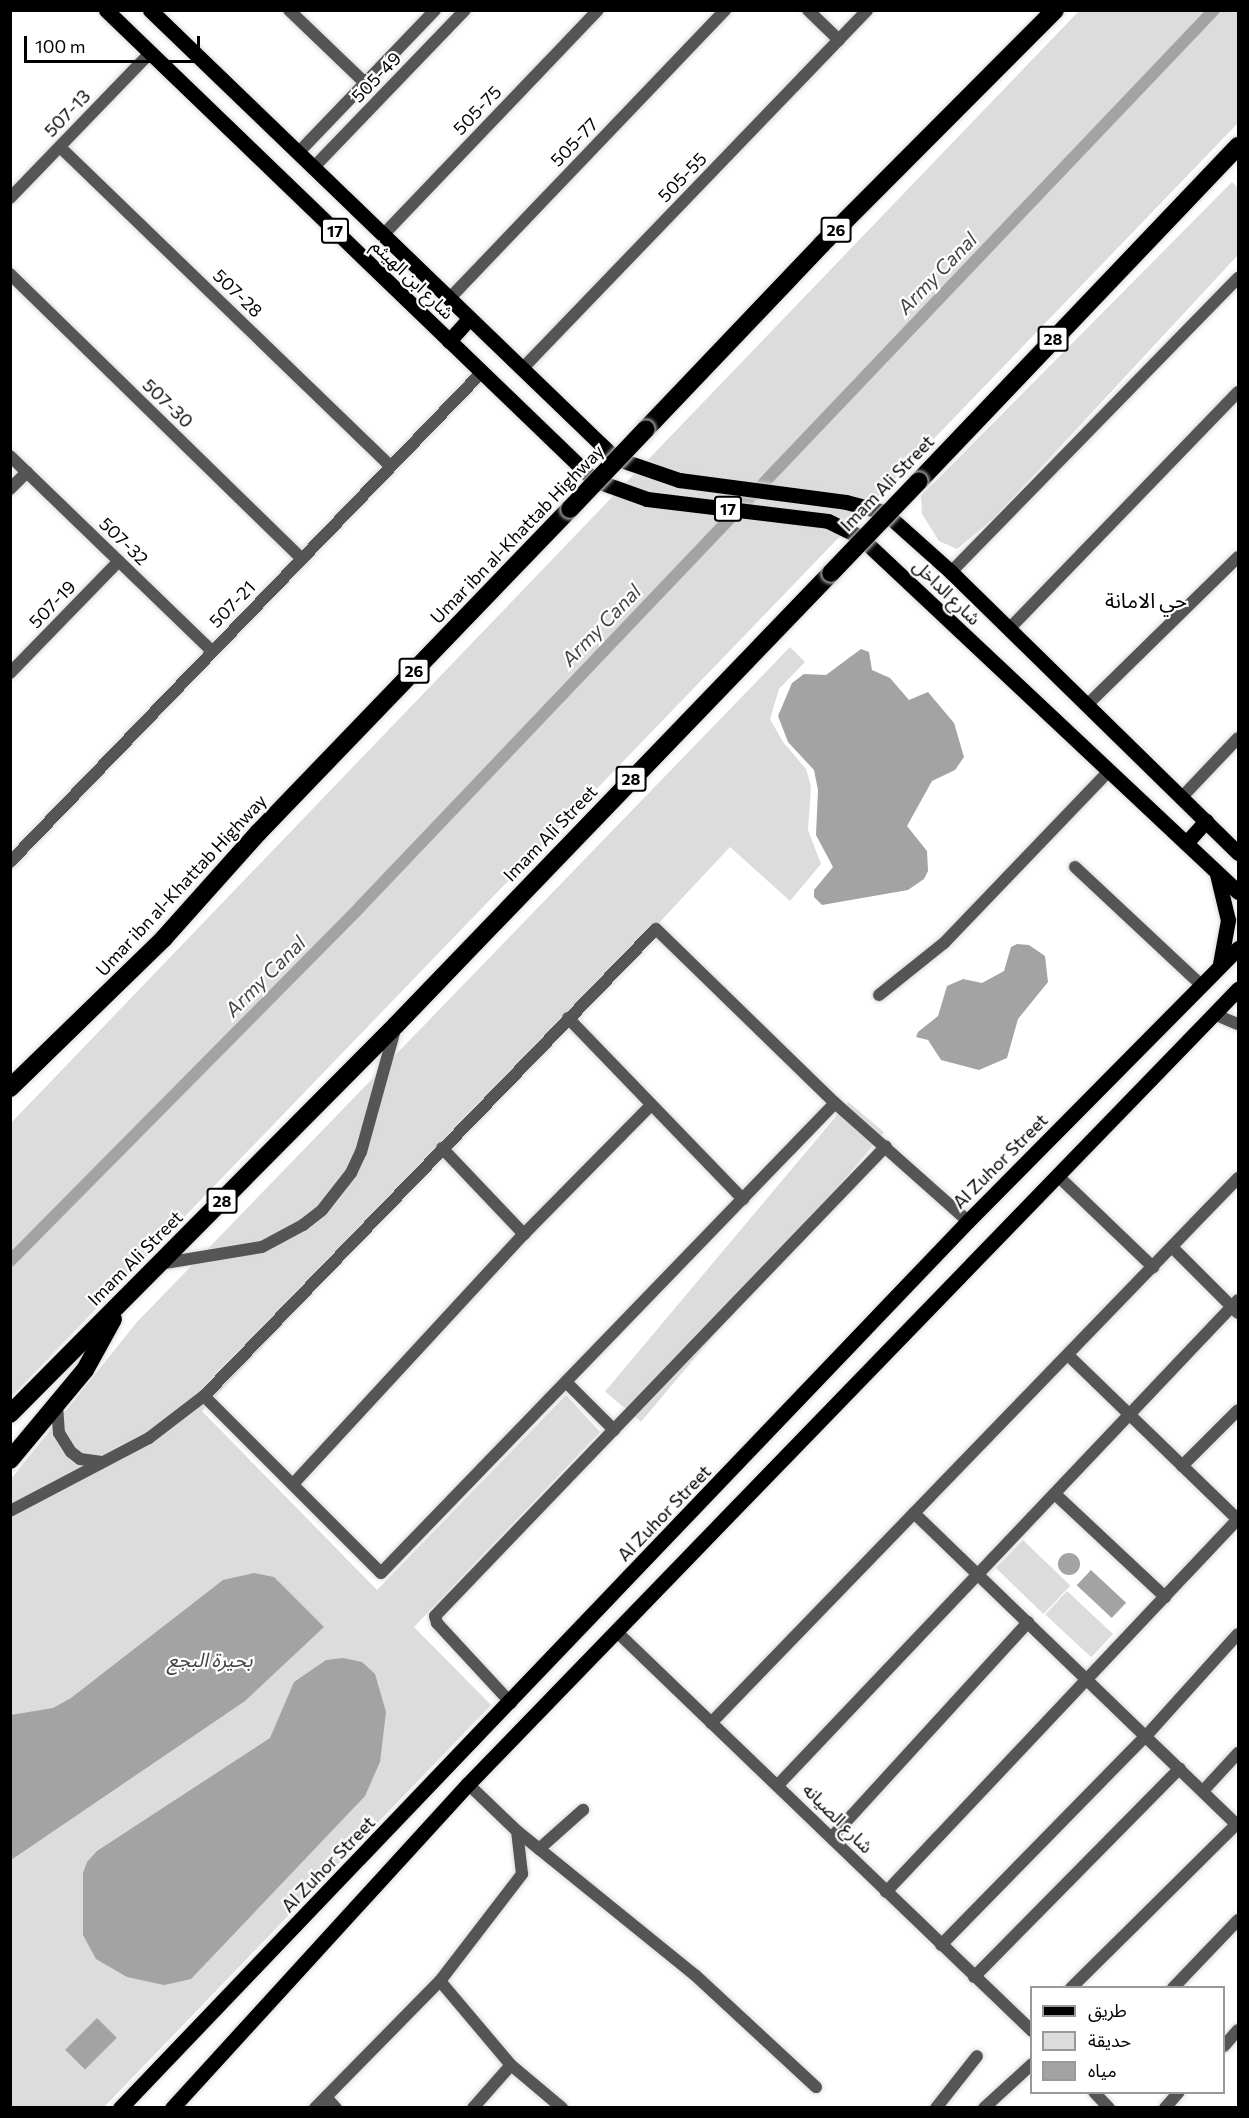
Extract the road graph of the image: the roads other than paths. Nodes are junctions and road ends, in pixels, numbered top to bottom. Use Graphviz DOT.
graph roads {
  1 [pos="106,10"];
  2 [pos="150,10"];
  3 [pos="289,10"];
  4 [pos="465,10"];
  5 [pos="598,10"];
  6 [pos="725,10"];
  7 [pos="808,10"];
  8 [pos="867,10"];
  9 [pos="1055,10"];
  10 [pos="428,13"];
  11 [pos="839,40"];
  12 [pos="150,53"];
  13 [pos="365,83"];
  14 [pos="1239,146"];
  15 [pos="60,147"];
  16 [pos="298,153"];
  17 [pos="313,168"];
  18 [pos="10,198"];
  19 [pos="383,235"];
  20 [pos="10,274"];
  21 [pos="1239,278"];
  22 [pos="449,299"];
  23 [pos="469,319"];
  24 [pos="449,341"];
  25 [pos="522,369"];
  26 [pos="482,372"];
  27 [pos="1239,392"];
  28 [pos="587,431"];
  29 [pos="564,451"];
  30 [pos="10,456"];
  31 [pos="390,466"];
  32 [pos="27,472"];
  33 [pos="10,489"];
  34 [pos="1239,557"];
  35 [pos="301,558"];
  36 [pos="118,561"];
  37 [pos="951,572"];
  38 [pos="1010,628"];
  39 [pos="212,651"];
  40 [pos="10,673"];
  41 [pos="1088,704"];
  42 [pos="1239,738"];
  43 [pos="1109,771"];
  44 [pos="1182,797"];
  45 [pos="1206,821"];
  46 [pos="1186,843"];
  47 [pos="1238,852"];
  48 [pos="10,861"];
  49 [pos="1076,867"];
  50 [pos="1216,871"];
  51 [pos="1239,892"];
  52 [pos="1239,948"];
  53 [pos="1218,970"];
  54 [pos="1202,986"];
  55 [pos="1238,989"];
  56 [pos="879,995"];
  57 [pos="1214,1014"];
  58 [pos="568,1018"];
  59 [pos="1239,1024"];
  60 [pos="396,1025"];
  61 [pos="10,1088"];
  62 [pos="835,1103"];
  63 [pos="651,1106"];
  64 [pos="886,1146"];
  65 [pos="442,1148"];
  66 [pos="1058,1176"];
  67 [pos="1239,1178"];
  68 [pos="742,1199"];
  69 [pos="968,1221"];
  70 [pos="524,1234"];
  71 [pos="1172,1247"];
  72 [pos="159,1264"];
  73 [pos="1152,1267"];
  74 [pos="124,1300"];
  75 [pos="1236,1307"];
  76 [pos="1068,1355"];
  77 [pos="566,1382"];
  78 [pos="204,1396"];
  79 [pos="57,1405"];
  80 [pos="1239,1410"];
  81 [pos="10,1414"];
  82 [pos="1131,1416"];
  83 [pos="614,1430"];
  84 [pos="10,1461"];
  85 [pos="103,1462"];
  86 [pos="1182,1466"];
  87 [pos="294,1483"];
  88 [pos="1056,1494"];
  89 [pos="10,1511"];
  90 [pos="914,1513"];
  91 [pos="1238,1520"];
  92 [pos="978,1574"];
  93 [pos="1165,1597"];
  94 [pos="1028,1622"];
  95 [pos="617,1632"];
  96 [pos="1239,1634"];
  97 [pos="1087,1679"];
  98 [pos="511,1702"];
  99 [pos="529,1722"];
  100 [pos="711,1723"];
  101 [pos="1146,1736"];
  102 [pos="1239,1753"];
  103 [pos="1180,1768"];
  104 [pos="468,1784"];
  105 [pos="778,1785"];
  106 [pos="1203,1791"];
  107 [pos="583,1810"];
  108 [pos="1238,1825"];
  109 [pos="517,1831"];
  110 [pos="832,1837"];
  111 [pos="539,1849"];
  112 [pos="886,1892"];
  113 [pos="1239,1920"];
  114 [pos="941,1945"];
  115 [pos="974,1977"];
  116 [pos="440,1981"];
  117 [pos="1073,1986"];
  118 [pos="1175,1986"];
  119 [pos="1030,2028"];
  120 [pos="1239,2030"];
  121 [pos="1225,2045"];
  122 [pos="977,2056"];
  123 [pos="511,2065"];
  124 [pos="1030,2066"];
  125 [pos="816,2087"];
  126 [pos="1096,2094"];
  127 [pos="1177,2094"];
  128 [pos="326,2097"];
  129 [pos="560,2107"];
  130 [pos="120,2108"];
  131 [pos="172,2108"];
  132 [pos="315,2108"];
  133 [pos="336,2108"];
  134 [pos="473,2108"];
  135 [pos="936,2108"];
  136 [pos="984,2108"];
  137 [pos="1109,2108"];
  138 [pos="1165,2108"];
  1 -- 12 [label="main road, شارع ابن الهيثم / 17"];
  2 -- 16 [label="main road, شارع ابن الهيثم / 17"];
  3 -- 13 [label="street"];
  4 -- 17 [label="street, 505-49"];
  5 -- 19 [label="street, 505-75"];
  6 -- 22 [label="street, 505-77"];
  7 -- 11 [label="street"];
  8 -- 11 [label="street, 505-55"];
  9 -- 61 [label="highway, Umar ibn al-Khattab Highway / 26, bridge"];
  10 -- 13 [label="street, 505-49"];
  11 -- 25 [label="street, 505-55"];
  12 -- 15 [label="street, 507-13"];
  12 -- 24 [label="main road, شارع ابن الهيثم / 17"];
  13 -- 16 [label="street, 505-49"];
  14 -- 60 [label="highway, Imam Ali Street / 28, bridge"];
  15 -- 18 [label="street, 507-13"];
  15 -- 31 [label="street, 507-28"];
  16 -- 17 [label="main road, شارع ابن الهيثم / 17"];
  17 -- 19 [label="main road, شارع ابن الهيثم / 17"];
  19 -- 22 [label="main road, شارع ابن الهيثم / 17"];
  20 -- 35 [label="street, 507-30"];
  21 -- 37 [label="street"];
  22 -- 23 [label="main road, شارع ابن الهيثم / 17"];
  23 -- 24 [label="main road"];
  23 -- 25 [label="main road, شارع ابن الهيثم / 17"];
  24 -- 26 [label="main road, شارع ابن الهيثم / 17"];
  25 -- 28 [label="main road, شارع ابن الهيثم / 17"];
  26 -- 29 [label="main road, شارع ابن الهيثم / 17"];
  26 -- 31 [label="street, 507-21"];
  27 -- 38 [label="street"];
  28 -- 37 [label="main road, شارع الداخل / 17, bridge"];
  29 -- 43 [label="main road, شارع الداخل / 17, bridge"];
  30 -- 32 [label="street, 507-32"];
  31 -- 35 [label="street, 507-21"];
  32 -- 33 [label="street"];
  32 -- 36 [label="street, 507-32"];
  34 -- 41 [label="street"];
  35 -- 39 [label="street, 507-21"];
  36 -- 39 [label="street, 507-32"];
  36 -- 40 [label="street, 507-19"];
  37 -- 38 [label="main road, شارع الداخل"];
  38 -- 41 [label="main road, شارع الداخل"];
  39 -- 48 [label="street, 507-21"];
  41 -- 44 [label="main road, شارع الداخل"];
  42 -- 44 [label="street"];
  43 -- 46 [label="main road, شارع الداخل"];
  43 -- 56 [label="street"];
  44 -- 45 [label="main road, شارع الداخل"];
  45 -- 46 [label="main road"];
  45 -- 47 [label="main road, شارع الداخل"];
  46 -- 50 [label="main road, شارع الداخل"];
  49 -- 54 [label="street"];
  50 -- 51 [label="main road, شارع الداخل"];
  50 -- 53 [label="main road"];
  52 -- 53 [label="main road, Al Zuhor Street"];
  53 -- 54 [label="main road, Al Zuhor Street"];
  54 -- 69 [label="main road, Al Zuhor Street"];
  55 -- 57 [label="main road"];
  57 -- 59 [label="street"];
  57 -- 66 [label="main road"];
  58 -- 62 [label="street"];
  58 -- 63 [label="street"];
  58 -- 65 [label="street"];
  60 -- 72 [label="highway, Imam Ali Street / 28"];
  60 -- 72 [label="street"];
  62 -- 64 [label="street"];
  62 -- 68 [label="street"];
  63 -- 68 [label="street"];
  63 -- 70 [label="street"];
  64 -- 69 [label="street"];
  64 -- 83 [label="street"];
  65 -- 70 [label="street"];
  65 -- 78 [label="street"];
  66 -- 73 [label="street"];
  66 -- 95 [label="main road"];
  67 -- 71 [label="street"];
  68 -- 77 [label="street"];
  69 -- 98 [label="main road, Al Zuhor Street"];
  70 -- 87 [label="street"];
  71 -- 73 [label="street"];
  71 -- 75 [label="street"];
  72 -- 74 [label="highway, Imam Ali Street / 28"];
  73 -- 76 [label="street"];
  74 -- 79 [label="highway"];
  74 -- 81 [label="highway, Imam Ali Street / 28"];
  75 -- 82 [label="street"];
  76 -- 82 [label="street"];
  76 -- 90 [label="street"];
  77 -- 83 [label="street"];
  77 -- 87 [label="street"];
  78 -- 85 [label="street"];
  78 -- 87 [label="street"];
  79 -- 84 [label="highway"];
  79 -- 85 [label="street"];
  80 -- 86 [label="street"];
  82 -- 86 [label="street"];
  82 -- 88 [label="street"];
  83 -- 98 [label="street"];
  85 -- 89 [label="street"];
  86 -- 91 [label="street"];
  88 -- 92 [label="street"];
  88 -- 93 [label="street"];
  90 -- 92 [label="street"];
  90 -- 100 [label="street"];
  91 -- 93 [label="street"];
  92 -- 94 [label="street"];
  92 -- 105 [label="street"];
  93 -- 97 [label="street"];
  94 -- 97 [label="street"];
  94 -- 110 [label="street"];
  95 -- 99 [label="main road"];
  95 -- 100 [label="street, شارع الصيانه"];
  96 -- 101 [label="street"];
  97 -- 101 [label="street"];
  97 -- 112 [label="street"];
  98 -- 99 [label="main road"];
  98 -- 130 [label="main road, Al Zuhor Street"];
  99 -- 104 [label="main road"];
  100 -- 105 [label="street, شارع الصيانه"];
  101 -- 103 [label="street"];
  101 -- 114 [label="street"];
  102 -- 106 [label="street"];
  103 -- 106 [label="street"];
  103 -- 115 [label="street"];
  104 -- 109 [label="street"];
  104 -- 131 [label="main road"];
  105 -- 110 [label="street, شارع الصيانه"];
  106 -- 108 [label="street"];
  107 -- 111 [label="street"];
  108 -- 117 [label="street"];
  109 -- 111 [label="street"];
  109 -- 116 [label="street"];
  110 -- 112 [label="street, شارع الصيانه"];
  111 -- 125 [label="street"];
  112 -- 114 [label="street, شارع الصيانه"];
  113 -- 118 [label="street"];
  114 -- 115 [label="street, شارع الصيانه"];
  115 -- 119 [label="street, شارع الصيانه"];
  116 -- 123 [label="street"];
  116 -- 128 [label="street"];
  120 -- 121 [label="street"];
  122 -- 135 [label="street"];
  123 -- 129 [label="street"];
  123 -- 134 [label="street"];
  124 -- 136 [label="street"];
  126 -- 137 [label="street"];
  127 -- 138 [label="street"];
  128 -- 132 [label="street"];
  128 -- 133 [label="street"];
}
